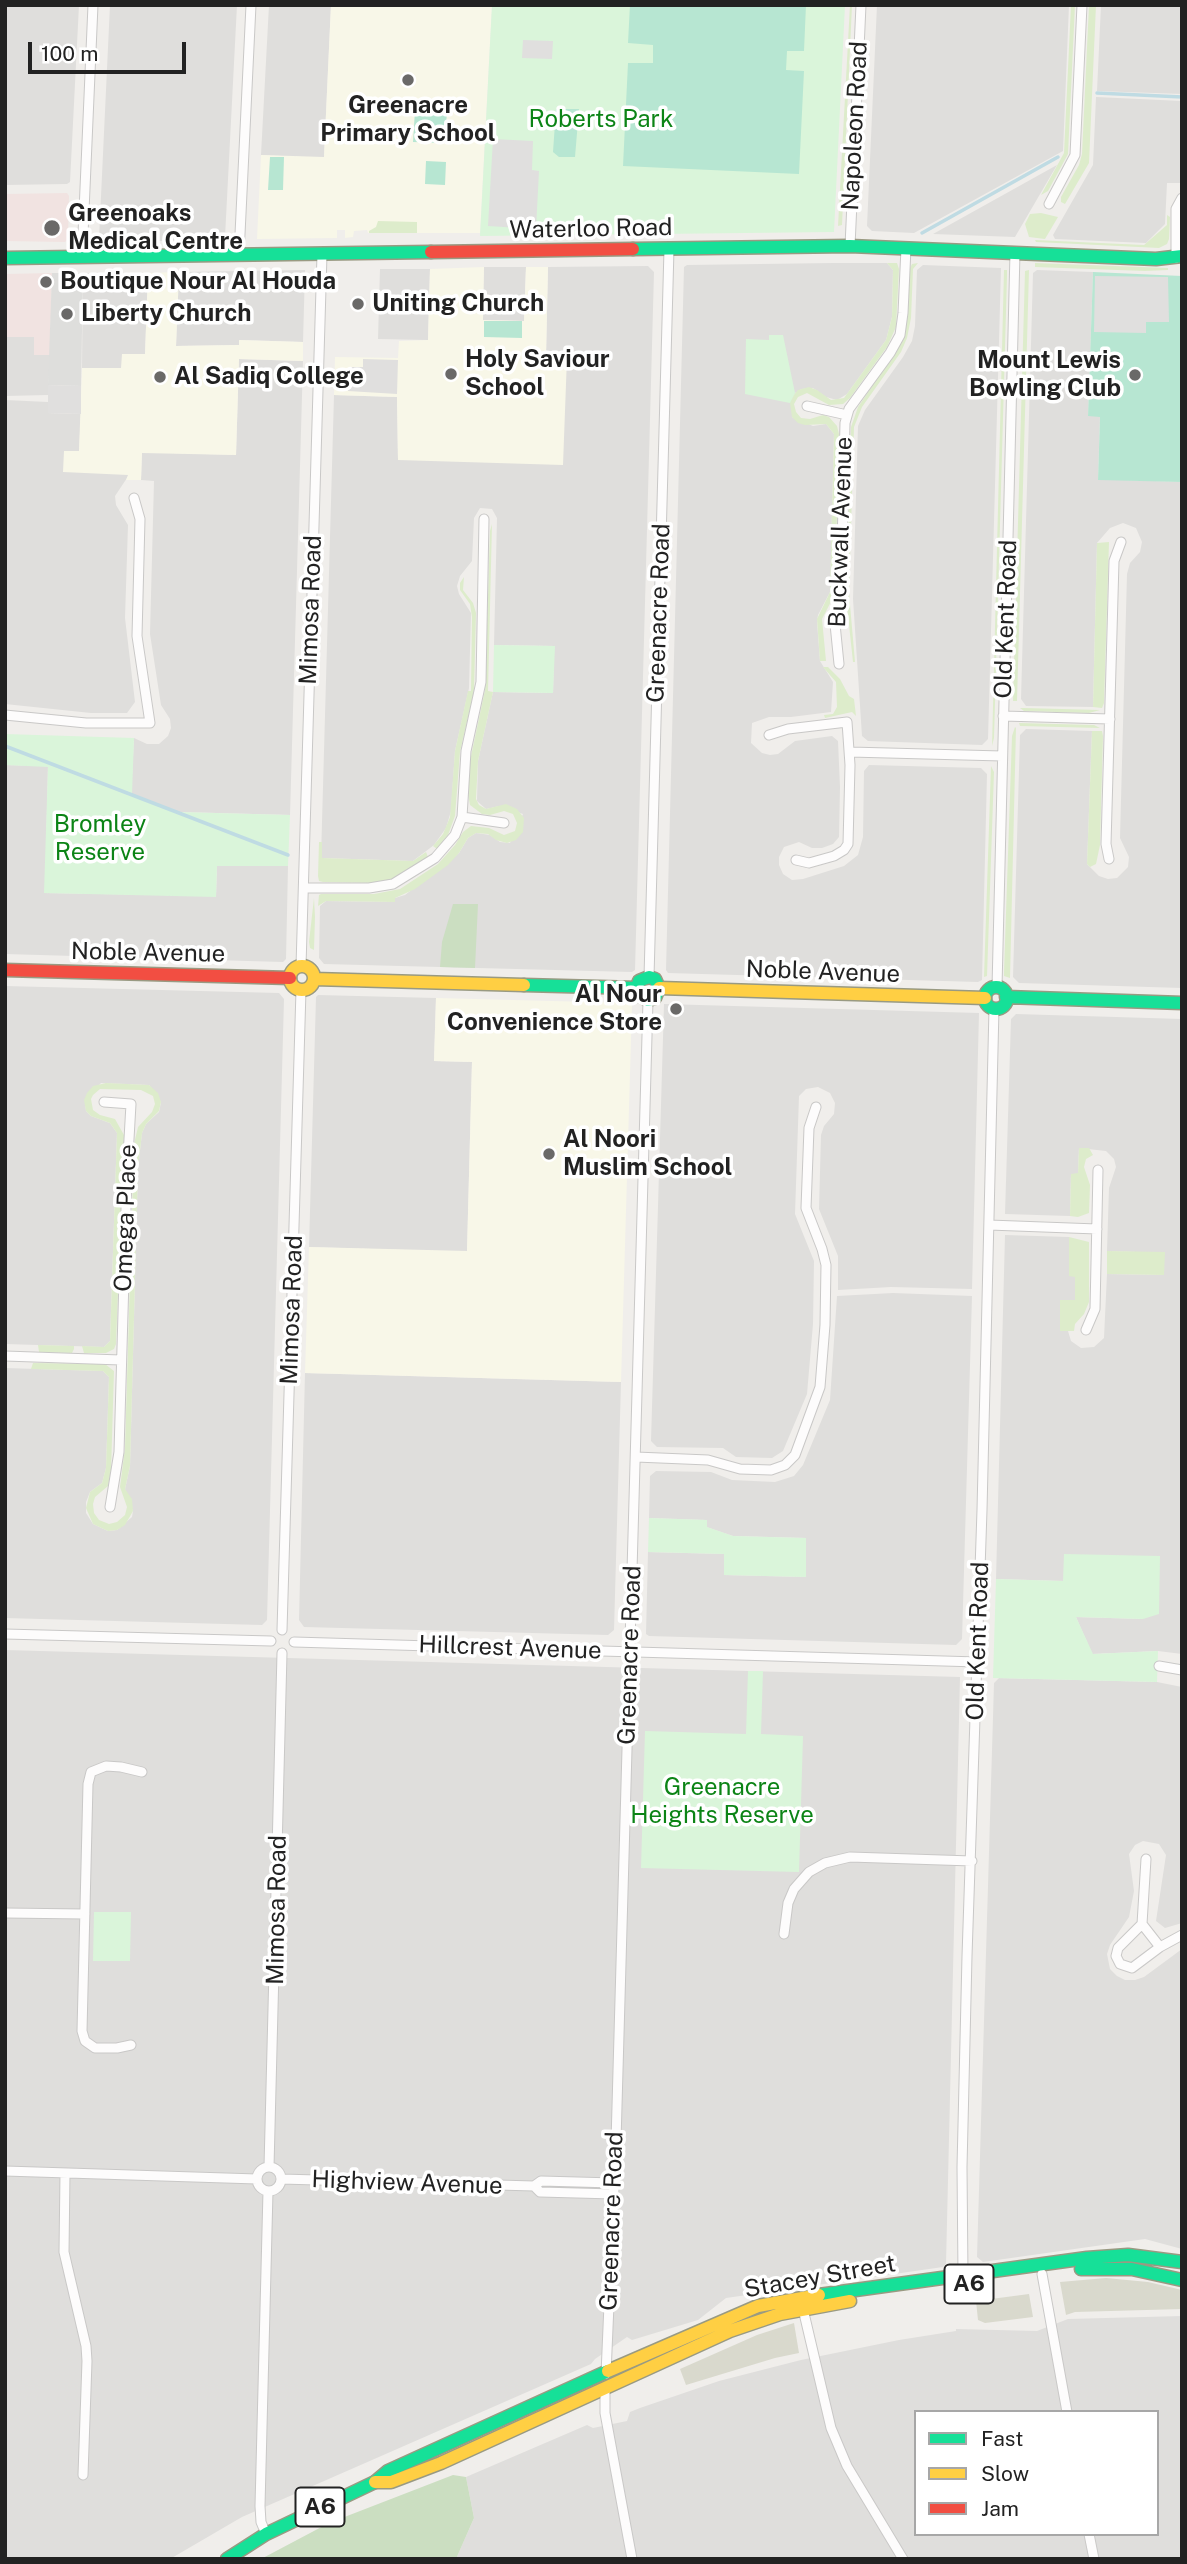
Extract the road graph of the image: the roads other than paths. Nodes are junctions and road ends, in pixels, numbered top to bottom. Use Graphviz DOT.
graph roads {
  1 [pos="93,5"];
  2 [pos="251,5"];
  3 [pos="861,5"];
  4 [pos="1082,5"];
  5 [pos="1182,198"];
  6 [pos="1049,204"];
  7 [pos="850,246"];
  8 [pos="906,248"];
  9 [pos="669,249"];
  10 [pos="1015,252"];
  11 [pos="322,254"];
  12 [pos="239,255"];
  13 [pos="82,257"];
  14 [pos="1179,257"];
  15 [pos="5,258"];
  16 [pos="807,405"];
  17 [pos="847,415"];
  18 [pos="134,498"];
  19 [pos="484,519"];
  20 [pos="1121,542"];
  21 [pos="839,664"];
  22 [pos="5,715"];
  23 [pos="1003,716"];
  24 [pos="1110,719"];
  25 [pos="769,735"];
  26 [pos="850,752"];
  27 [pos="1002,756"];
  28 [pos="461,817"];
  29 [pos="504,823"];
  30 [pos="1109,859"];
  31 [pos="796,860"];
  32 [pos="304,888"];
  33 [pos="302,966"];
  34 [pos="5,970"];
  35 [pos="649,977"];
  36 [pos="290,978"];
  37 [pos="314,979"];
  38 [pos="997,987"];
  39 [pos="637,988"];
  40 [pos="659,988"];
  41 [pos="301,990"];
  42 [pos="1006,997"];
  43 [pos="985,998"];
  44 [pos="648,1000"];
  45 [pos="1182,1003"];
  46 [pos="994,1008"];
  47 [pos="104,1102"];
  48 [pos="816,1107"];
  49 [pos="1098,1170"];
  50 [pos="989,1226"];
  51 [pos="1097,1229"];
  52 [pos="1086,1330"];
  53 [pos="5,1356"];
  54 [pos="121,1360"];
  55 [pos="636,1457"];
  56 [pos="110,1507"];
  57 [pos="282,1630"];
  58 [pos="5,1634"];
  59 [pos="271,1641"];
  60 [pos="294,1642"];
  61 [pos="630,1652"];
  62 [pos="282,1653"];
  63 [pos="978,1662"];
  64 [pos="1159,1667"];
  65 [pos="1182,1670"];
  66 [pos="142,1772"];
  67 [pos="1146,1859"];
  68 [pos="972,1861"];
  69 [pos="5,1913"];
  70 [pos="85,1914"];
  71 [pos="1142,1924"];
  72 [pos="784,1934"];
  73 [pos="1182,1935"];
  74 [pos="1160,1947"];
  75 [pos="131,2045"];
  76 [pos="270,2167"];
  77 [pos="5,2171"];
  78 [pos="65,2173"];
  79 [pos="257,2179"];
  80 [pos="281,2179"];
  81 [pos="614,2183"];
  82 [pos="534,2186"];
  83 [pos="268,2191"];
  84 [pos="614,2194"];
  85 [pos="1182,2262"];
  86 [pos="963,2274"];
  87 [pos="1042,2274"];
  88 [pos="1182,2280"];
  89 [pos="803,2309"];
  90 [pos="606,2372"];
  91 [pos="605,2389"];
  92 [pos="1067,2410"];
  93 [pos="83,2475"];
  94 [pos="375,2482"];
  95 [pos="266,2534"];
  96 [pos="1089,2536"];
  97 [pos="227,2559"];
  98 [pos="632,2559"];
  99 [pos="903,2559"];
  100 [pos="1094,2559"];
  1 -- 13 [label="street"];
  2 -- 12 [label="street"];
  3 -- 7 [label="street, Napoleon Road"];
  4 -- 6 [label="street"];
  5 -- 14 [label="street, Waterloo Road"];
  7 -- 8 [label="main road, Waterloo Road"];
  7 -- 9 [label="main road, Waterloo Road"];
  8 -- 10 [label="main road, Waterloo Road"];
  8 -- 17 [label="street, Buckwall Avenue"];
  9 -- 11 [label="main road, Waterloo Road"];
  9 -- 35 [label="street, Greenacre Road"];
  10 -- 14 [label="main road, Waterloo Road"];
  10 -- 23 [label="street, Old Kent Road"];
  11 -- 12 [label="main road, Waterloo Road"];
  11 -- 32 [label="street, Mimosa Road"];
  12 -- 13 [label="main road, Waterloo Road"];
  13 -- 15 [label="main road, Waterloo Road"];
  16 -- 17 [label="street"];
  17 -- 21 [label="street, Buckwall Avenue"];
  18 -- 22 [label="street"];
  19 -- 28 [label="street"];
  20 -- 24 [label="street"];
  23 -- 24 [label="street"];
  23 -- 27 [label="street, Old Kent Road"];
  24 -- 30 [label="street"];
  25 -- 26 [label="street"];
  26 -- 27 [label="street"];
  26 -- 31 [label="street"];
  27 -- 38 [label="street, Old Kent Road"];
  28 -- 29 [label="street"];
  28 -- 32 [label="street"];
  32 -- 33 [label="street, Mimosa Road"];
  33 -- 36 [label="main road"];
  33 -- 37 [label="main road"];
  34 -- 36 [label="main road, Noble Avenue"];
  35 -- 39 [label="main road"];
  35 -- 40 [label="main road"];
  36 -- 41 [label="main road"];
  37 -- 39 [label="main road"];
  37 -- 41 [label="main road"];
  38 -- 42 [label="main road"];
  38 -- 43 [label="main road"];
  39 -- 44 [label="main road"];
  40 -- 43 [label="main road, Noble Avenue"];
  40 -- 44 [label="main road"];
  41 -- 57 [label="street, Mimosa Road"];
  42 -- 45 [label="main road"];
  42 -- 46 [label="main road"];
  43 -- 46 [label="main road"];
  44 -- 55 [label="street, Greenacre Road"];
  46 -- 50 [label="street, Old Kent Road"];
  47 -- 54 [label="street, Omega Place"];
  48 -- 55 [label="street"];
  49 -- 51 [label="street"];
  50 -- 51 [label="street"];
  50 -- 63 [label="street, Old Kent Road"];
  51 -- 52 [label="street"];
  53 -- 54 [label="street"];
  54 -- 56 [label="street, Omega Place"];
  55 -- 61 [label="street, Greenacre Road"];
  57 -- 59 [label="street"];
  57 -- 60 [label="street"];
  58 -- 59 [label="street"];
  59 -- 62 [label="street"];
  60 -- 61 [label="street, Hillcrest Avenue"];
  60 -- 62 [label="street"];
  61 -- 63 [label="street, Hillcrest Avenue"];
  61 -- 81 [label="street, Greenacre Road"];
  62 -- 76 [label="street, Mimosa Road"];
  63 -- 68 [label="street, Old Kent Road"];
  64 -- 65 [label="street"];
  66 -- 70 [label="street"];
  67 -- 71 [label="street"];
  68 -- 72 [label="street"];
  68 -- 86 [label="street, Old Kent Road"];
  69 -- 70 [label="street"];
  70 -- 75 [label="street"];
  71 -- 74 [label="street"];
  71 -- 74 [label="street"];
  73 -- 74 [label="street"];
  76 -- 79 [label="street"];
  76 -- 80 [label="street"];
  77 -- 78 [label="street"];
  78 -- 79 [label="street"];
  78 -- 93 [label="street"];
  79 -- 83 [label="street"];
  80 -- 82 [label="street, Highview Avenue"];
  80 -- 83 [label="street"];
  81 -- 82 [label="street, Highview Avenue"];
  81 -- 84 [label="street, Greenacre Road"];
  82 -- 84 [label="street, Highview Avenue"];
  83 -- 95 [label="street"];
  84 -- 90 [label="street, Greenacre Road"];
  85 -- 86 [label="main road, Stacey Street / A6"];
  86 -- 90 [label="main road, Stacey Street / A6"];
  87 -- 88 [label="main road, Stacey Street / A6"];
  87 -- 89 [label="main road, Stacey Street / A6"];
  87 -- 92 [label="street"];
  89 -- 91 [label="main road, Stacey Street / A6"];
  89 -- 99 [label="street"];
  90 -- 91 [label="street, Greenacre Road"];
  90 -- 94 [label="main road, Stacey Street / A6"];
  91 -- 94 [label="main road, Stacey Street / A6"];
  91 -- 98 [label="street, Greenacre Road"];
  94 -- 95 [label="main road, Stacey Street / A6"];
  95 -- 97 [label="main road, Stacey Street / A6"];
  96 -- 100 [label="street"];
}
